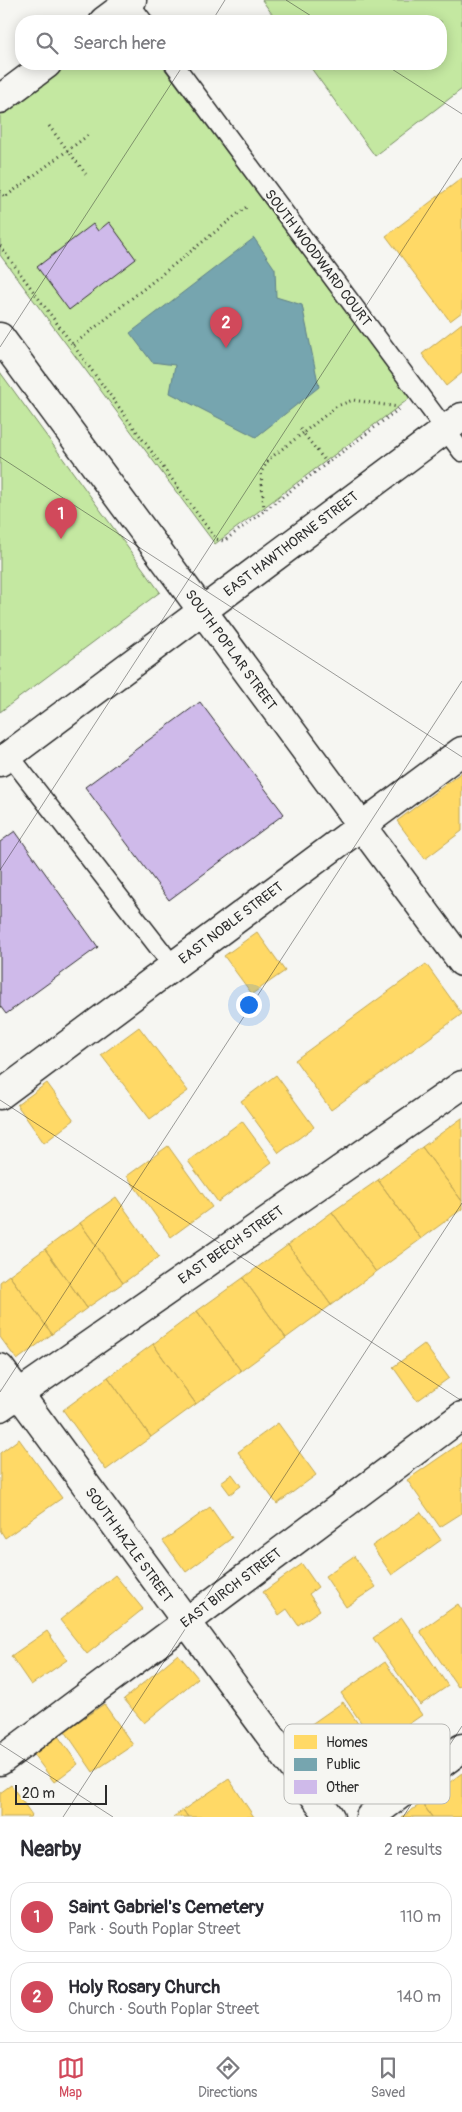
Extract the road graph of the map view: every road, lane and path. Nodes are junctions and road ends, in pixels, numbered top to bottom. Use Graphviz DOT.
graph roads {
  1 [pos="133,6"];
  2 [pos="116,15"];
  3 [pos="39,70"];
  4 [pos="179,70"];
  5 [pos="0,99"];
  6 [pos="49,126"];
  7 [pos="91,132"];
  8 [pos="68,150"];
  9 [pos="86,174"];
  10 [pos="0,191"];
  11 [pos="255,200"];
  12 [pos="0,246"];
  13 [pos="0,337"];
  14 [pos="73,344"];
  15 [pos="454,423"];
  16 [pos="298,426"];
  17 [pos="303,433"];
  18 [pos="462,452"];
  19 [pos="328,463"];
  20 [pos="264,511"];
  21 [pos="202,611"];
  22 [pos="462,751"];
  23 [pos="5,758"];
  24 [pos="361,826"];
  25 [pos="462,962"];
  26 [pos="173,966"];
  27 [pos="462,1085"];
  28 [pos="0,1095"];
  29 [pos="0,1368"];
  30 [pos="9,1400"];
  31 [pos="462,1416"];
  32 [pos="186,1622"];
  33 [pos="462,1748"];
  34 [pos="284,1755"];
  35 [pos="450,1757"];
  36 [pos="0,1761"];
  37 [pos="320,1804"];
  38 [pos="387,1804"];
  39 [pos="330,1817"];
  40 [pos="370,1817"];
  1 -- 2 [label="street"];
  3 -- 5 [label="street"];
  4 -- 15 [label="lane, SOUTH WOODWARD COURT"];
  6 -- 8 [label="path"];
  7 -- 8 [label="path"];
  8 -- 9 [label="path"];
  8 -- 10 [label="path"];
  11 -- 14 [label="path"];
  12 -- 14 [label="path"];
  13 -- 21 [label="street, SOUTH POPLAR STREET"];
  14 -- 20 [label="path"];
  15 -- 18 [label="lane, SOUTH WOODWARD COURT"];
  15 -- 21 [label="street, EAST HAWTHORNE STREET"];
  16 -- 17 [label="path"];
  17 -- 19 [label="path"];
  17 -- 19 [label="path"];
  17 -- 20 [label="path"];
  19 -- 20 [label="path"];
  21 -- 23 [label="street, EAST HAWTHORNE STREET"];
  21 -- 24 [label="street, SOUTH POPLAR STREET"];
  22 -- 24 [label="street, EAST NOBLE STREET"];
  23 -- 26 [label="lane"];
  24 -- 25 [label="street, SOUTH POPLAR STREET"];
  24 -- 26 [label="street, EAST NOBLE STREET"];
  26 -- 28 [label="street, EAST NOBLE STREET"];
  27 -- 30 [label="street, EAST BEECH STREET"];
  29 -- 30 [label="street, SOUTH HAZLE STREET"];
  30 -- 32 [label="street, SOUTH HAZLE STREET"];
  31 -- 32 [label="street, EAST BIRCH STREET"];
  32 -- 34 [label="street, SOUTH HAZLE STREET"];
  32 -- 36 [label="street, EAST BIRCH STREET"];
  33 -- 35 [label="street"];
  37 -- 39 [label="street, SOUTH HAZLE STREET"];
  38 -- 40 [label="street"];
}
